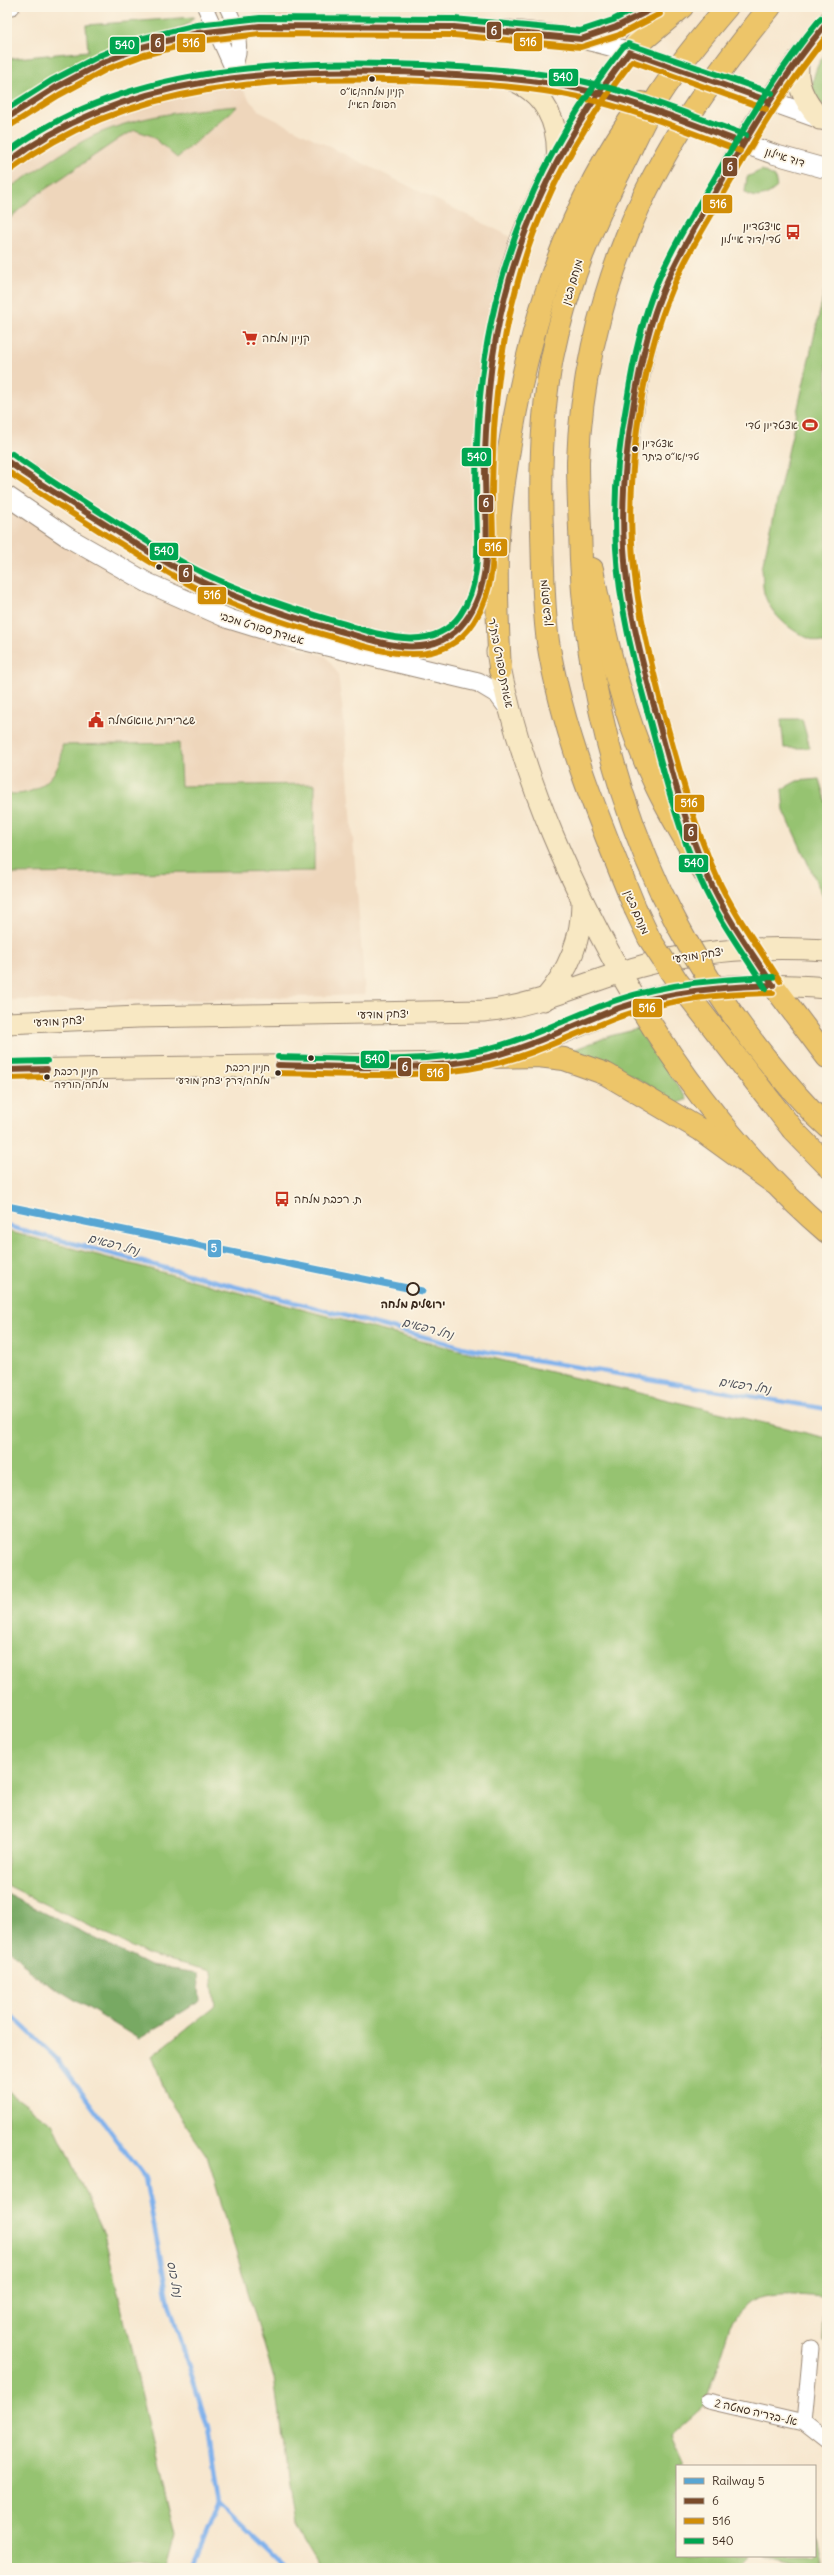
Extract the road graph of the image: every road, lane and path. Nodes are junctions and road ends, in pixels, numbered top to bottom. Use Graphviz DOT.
graph roads {
  1 [pos="12,7"];
  2 [pos="205,7"];
  3 [pos="228,7"];
  4 [pos="656,7"];
  5 [pos="666,7"];
  6 [pos="682,7"];
  7 [pos="726,7"];
  8 [pos="770,7"];
  9 [pos="7,8"];
  10 [pos="827,23"];
  11 [pos="237,28"];
  12 [pos="215,30"];
  13 [pos="581,39"];
  14 [pos="629,52"];
  15 [pos="799,58"];
  16 [pos="235,73"];
  17 [pos="509,79"];
  18 [pos="597,93"];
  19 [pos="769,101"];
  20 [pos="7,118"];
  21 [pos="824,120"];
  22 [pos="742,143"];
  23 [pos="557,161"];
  24 [pos="7,163"];
  25 [pos="827,169"];
  26 [pos="579,448"];
  27 [pos="7,461"];
  28 [pos="7,496"];
  29 [pos="486,564"];
  30 [pos="500,670"];
  31 [pos="510,710"];
  32 [pos="708,878"];
  33 [pos="582,901"];
  34 [pos="750,948"];
  35 [pos="827,950"];
  36 [pos="620,973"];
  37 [pos="773,985"];
  38 [pos="827,988"];
  39 [pos="544,1000"];
  40 [pos="637,1002"];
  41 [pos="7,1022"];
  42 [pos="487,1057"];
  43 [pos="827,1057"];
  44 [pos="7,1070"];
  45 [pos="820,1120"];
  46 [pos="827,1165"];
  47 [pos="774,1183"];
  48 [pos="827,1232"];
  49 [pos="811,2348"];
  50 [pos="708,2401"];
  51 [pos="804,2423"];
  52 [pos="827,2441"];
  1 -- 9 [label="street"];
  2 -- 12 [label="street"];
  3 -- 11 [label="street"];
  4 -- 13 [label="main road"];
  5 -- 14 [label="main road, אגודת ספורט בית\"ר"];
  6 -- 14 [label="highway"];
  7 -- 30 [label="highway"];
  7 -- 46 [label="highway, מנחם בגין, bridge"];
  8 -- 26 [label="highway"];
  10 -- 15 [label="main road"];
  11 -- 12 [label="street"];
  11 -- 13 [label="street"];
  11 -- 16 [label="street"];
  12 -- 16 [label="street"];
  12 -- 20 [label="street"];
  13 -- 14 [label="street"];
  14 -- 18 [label="main road, אגודת ספורט בית\"ר"];
  14 -- 19 [label="street, bridge"];
  15 -- 19 [label="main road"];
  15 -- 21 [label="main road"];
  16 -- 17 [label="street, דוד איילון"];
  16 -- 24 [label="street, דוד איילון"];
  17 -- 18 [label="street, דוד איילון"];
  17 -- 23 [label="main road"];
  18 -- 22 [label="street, דוד איילון, bridge"];
  18 -- 23 [label="main road, אגודת ספורט בית\"ר"];
  19 -- 21 [label="street"];
  19 -- 22 [label="main road"];
  22 -- 25 [label="street, דוד איילון"];
  22 -- 32 [label="main road"];
  23 -- 29 [label="main road, אגודת ספורט בית\"ר"];
  26 -- 32 [label="highway"];
  26 -- 45 [label="highway, bridge"];
  27 -- 29 [label="street, אגודת ספורט מכבי"];
  28 -- 31 [label="street, אגודת ספורט מכבי"];
  29 -- 30 [label="main road, אגודת ספורט בית\"ר"];
  30 -- 31 [label="main road, אגודת ספורט בית\"ר"];
  31 -- 33 [label="main road, אגודת ספורט בית\"ר"];
  32 -- 34 [label="main road"];
  33 -- 36 [label="main road, אגודת ספורט בית\"ר"];
  33 -- 39 [label="main road"];
  34 -- 35 [label="main road, יצחק מודעי"];
  34 -- 36 [label="main road, יצחק מודעי"];
  34 -- 37 [label="main road"];
  36 -- 39 [label="main road, יצחק מודעי"];
  36 -- 40 [label="main road, אגודת ספורט בית\"ר"];
  37 -- 38 [label="main road"];
  37 -- 40 [label="main road"];
  37 -- 43 [label="highway"];
  39 -- 41 [label="main road, יצחק מודעי"];
  40 -- 42 [label="main road"];
  40 -- 47 [label="highway"];
  42 -- 44 [label="main road"];
  42 -- 47 [label="highway"];
  47 -- 48 [label="highway"];
  49 -- 51 [label="street, אל-בדריה סמטה 2"];
  50 -- 51 [label="street, אל-בדריה סמטה 2"];
  51 -- 52 [label="street, אל-בדריה סמטה 2"];
}
